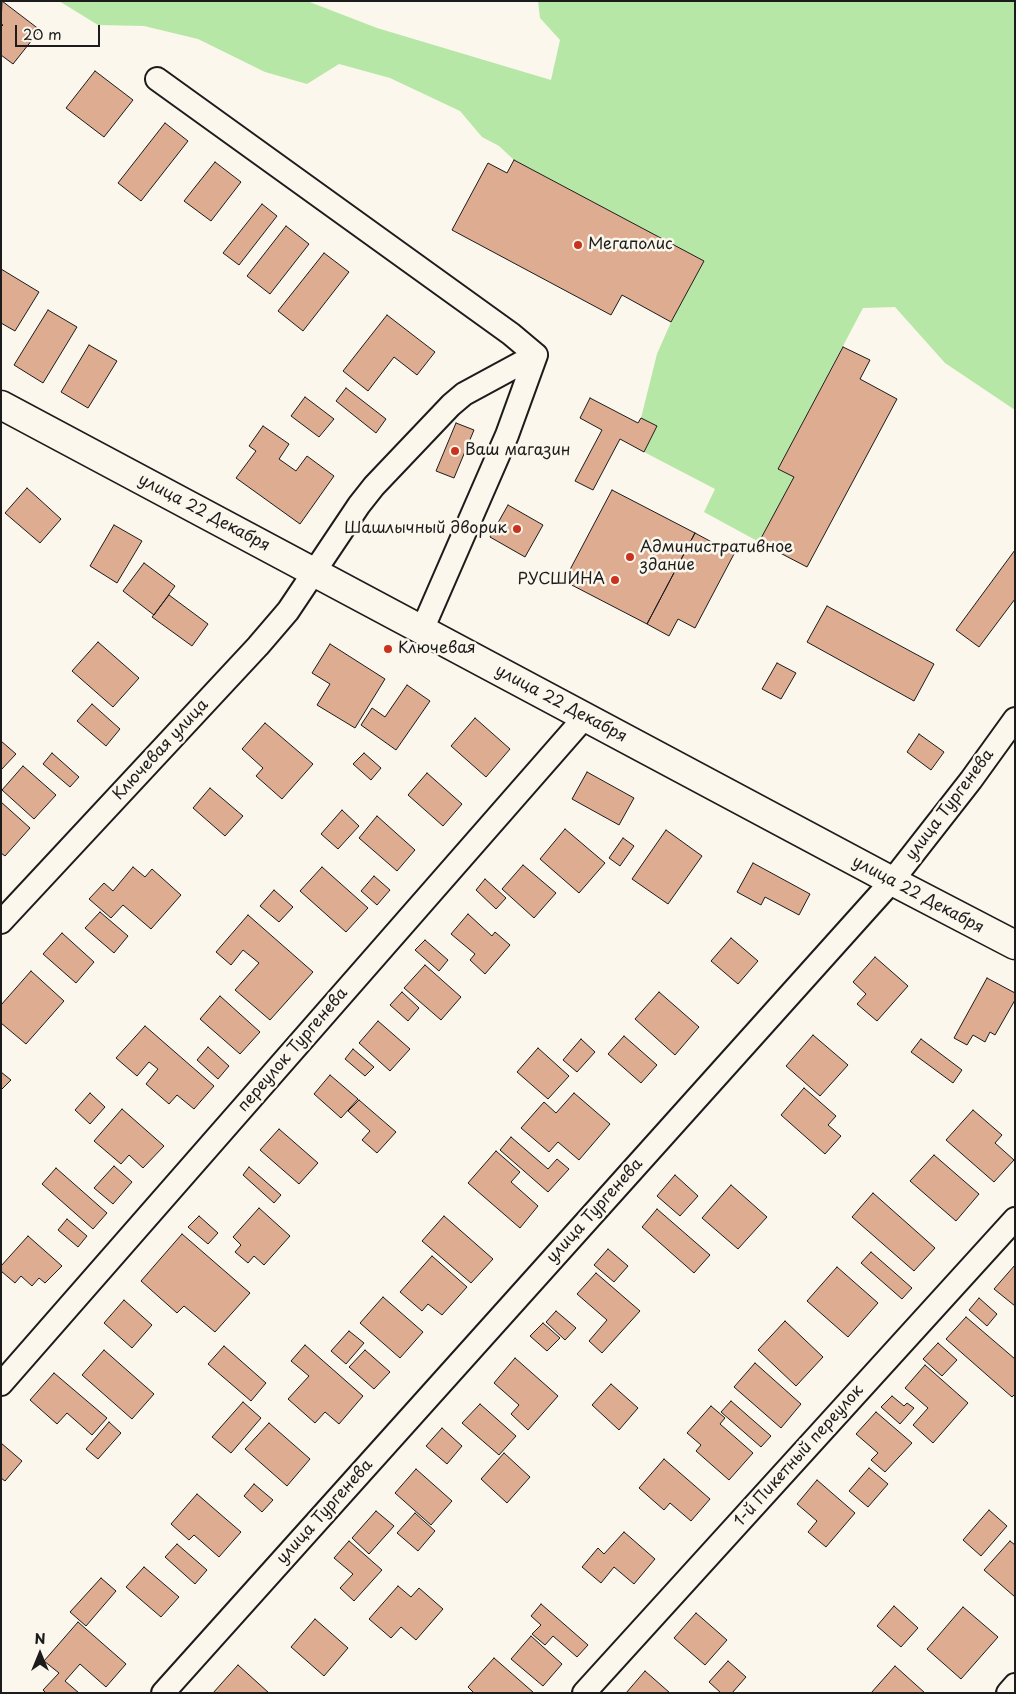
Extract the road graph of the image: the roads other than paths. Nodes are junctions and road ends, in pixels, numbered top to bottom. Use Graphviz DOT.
graph roads {
  1 [pos="157,79"];
  2 [pos="536,355"];
  3 [pos="3,411"];
  4 [pos="314,572"];
  5 [pos="422,630"];
  6 [pos="585,717"];
  7 [pos="1015,719"];
  8 [pos="892,881"];
  9 [pos="1,922"];
  10 [pos="1015,945"];
  11 [pos="1015,1220"];
  12 [pos="1,1384"];
  13 [pos="1015,1685"];
  14 [pos="162,1693"];
  15 [pos="584,1693"];
  16 [pos="1008,1693"];
  1 -- 2 [label="street"];
  2 -- 4 [label="street, Ключевая улица"];
  2 -- 5 [label="street"];
  3 -- 4 [label="main road, улица 22 Декабря"];
  4 -- 5 [label="main road, улица 22 Декабря"];
  4 -- 9 [label="street, Ключевая улица"];
  5 -- 6 [label="main road, улица 22 Декабря"];
  6 -- 8 [label="main road, улица 22 Декабря"];
  6 -- 12 [label="street, переулок Тургенева"];
  7 -- 8 [label="street, улица Тургенева"];
  8 -- 10 [label="main road, улица 22 Декабря"];
  8 -- 14 [label="street, улица Тургенева"];
  11 -- 15 [label="street, 1-й Пикетный переулок"];
  13 -- 16 [label="street"];
}
